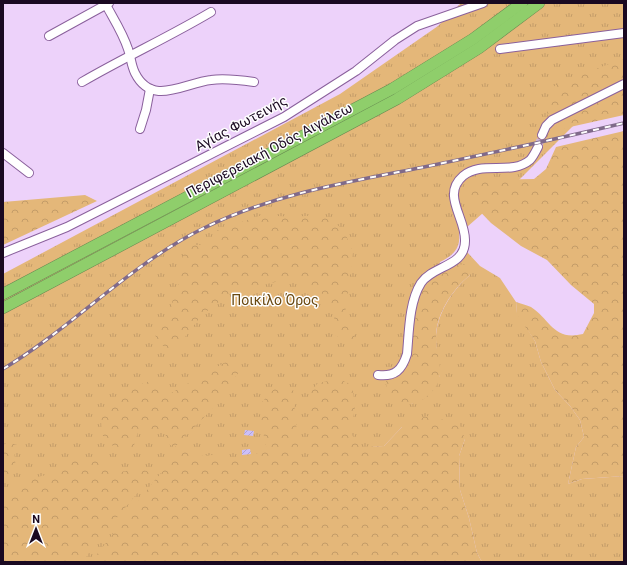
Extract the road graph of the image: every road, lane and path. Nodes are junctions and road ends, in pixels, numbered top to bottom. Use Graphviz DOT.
graph roads {
  1 [pos="107,3"];
  2 [pos="483,3"];
  3 [pos="522,3"];
  4 [pos="539,3"];
  5 [pos="211,12"];
  6 [pos="624,33"];
  7 [pos="49,36"];
  8 [pos="500,49"];
  9 [pos="129,55"];
  10 [pos="82,82"];
  11 [pos="254,82"];
  12 [pos="624,84"];
  13 [pos="150,89"];
  14 [pos="140,129"];
  15 [pos="542,135"];
  16 [pos="538,147"];
  17 [pos="3,153"];
  18 [pos="29,173"];
  19 [pos="3,253"];
  20 [pos="3,294"];
  21 [pos="3,308"];
  22 [pos="378,375"];
  1 -- 7 [label="street"];
  1 -- 9 [label="street"];
  2 -- 19 [label="street, Αγίας Φωτεινής"];
  3 -- 20 [label="highway, Περιφερειακή Οδός Αιγάλεω"];
  4 -- 21 [label="highway, Περιφερειακή Οδός Αιγάλεω"];
  5 -- 9 [label="street"];
  6 -- 8 [label="street"];
  9 -- 10 [label="street"];
  9 -- 13 [label="street"];
  11 -- 13 [label="street"];
  12 -- 15 [label="street"];
  13 -- 14 [label="street"];
  16 -- 22 [label="street"];
  17 -- 18 [label="street"];
}
